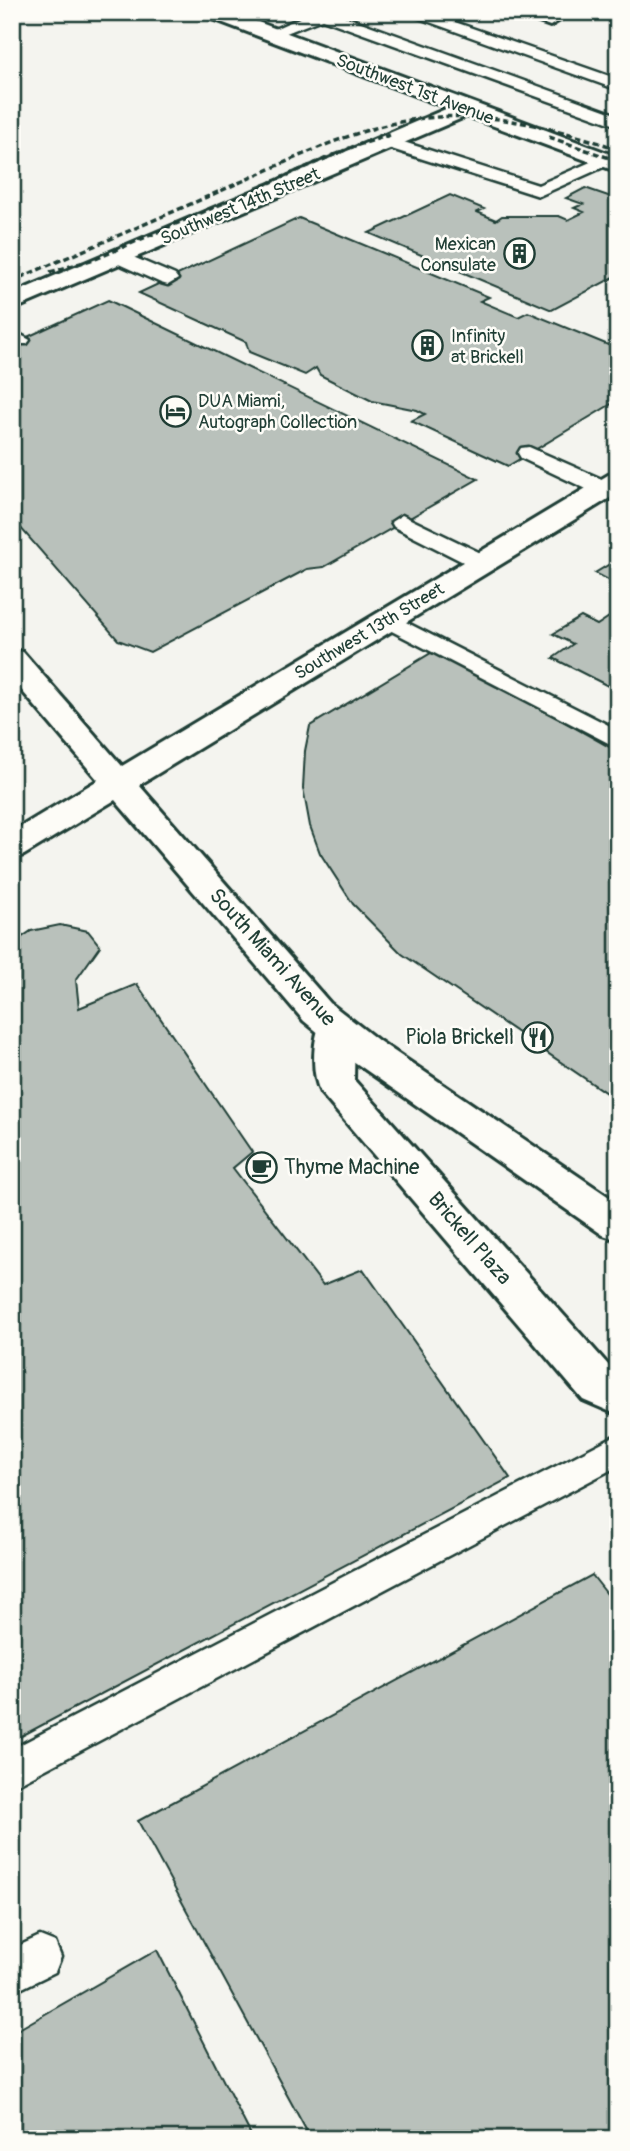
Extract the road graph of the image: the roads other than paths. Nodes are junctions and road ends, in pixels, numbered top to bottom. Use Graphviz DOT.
graph roads {
  1 [pos="212,12"];
  2 [pos="410,12"];
  3 [pos="529,12"];
  4 [pos="323,13"];
  5 [pos="550,20"];
  6 [pos="271,34"];
  7 [pos="618,85"];
  8 [pos="467,108"];
  9 [pos="618,121"];
  10 [pos="388,142"];
  11 [pos="613,163"];
  12 [pos="119,257"];
  13 [pos="168,279"];
  14 [pos="12,303"];
  15 [pos="529,453"];
  16 [pos="611,485"];
  17 [pos="402,522"];
  18 [pos="483,563"];
  19 [pos="388,620"];
  20 [pos="12,659"];
  21 [pos="618,740"];
  22 [pos="120,780"];
  23 [pos="12,847"];
  24 [pos="336,1028"];
  25 [pos="618,1224"];
  26 [pos="618,1397"];
  27 [pos="618,1449"];
  28 [pos="12,1769"];
  1 -- 6 [label="street, Southwest 1st Avenue"];
  2 -- 7 [label="lane"];
  3 -- 5 [label="street"];
  4 -- 6 [label="lane"];
  4 -- 9 [label="lane"];
  6 -- 8 [label="street, Southwest 1st Avenue"];
  8 -- 10 [label="street, Southwest 14th Street"];
  8 -- 11 [label="street, Southwest 1st Avenue"];
  10 -- 11 [label="lane"];
  10 -- 12 [label="street, Southwest 14th Street"];
  12 -- 13 [label="lane"];
  12 -- 14 [label="street, Southwest 14th Street"];
  15 -- 16 [label="lane"];
  16 -- 18 [label="street, Southwest 13th Street"];
  17 -- 18 [label="lane"];
  18 -- 19 [label="street, Southwest 13th Street"];
  19 -- 21 [label="lane"];
  19 -- 22 [label="street, Southwest 13th Street"];
  20 -- 22 [label="street, South Miami Avenue"];
  22 -- 23 [label="street, Southwest 13th Street"];
  22 -- 24 [label="street, South Miami Avenue"];
  24 -- 25 [label="street, South Miami Avenue"];
  24 -- 26 [label="street, Brickell Plaza"];
  27 -- 28 [label="lane"];
}
